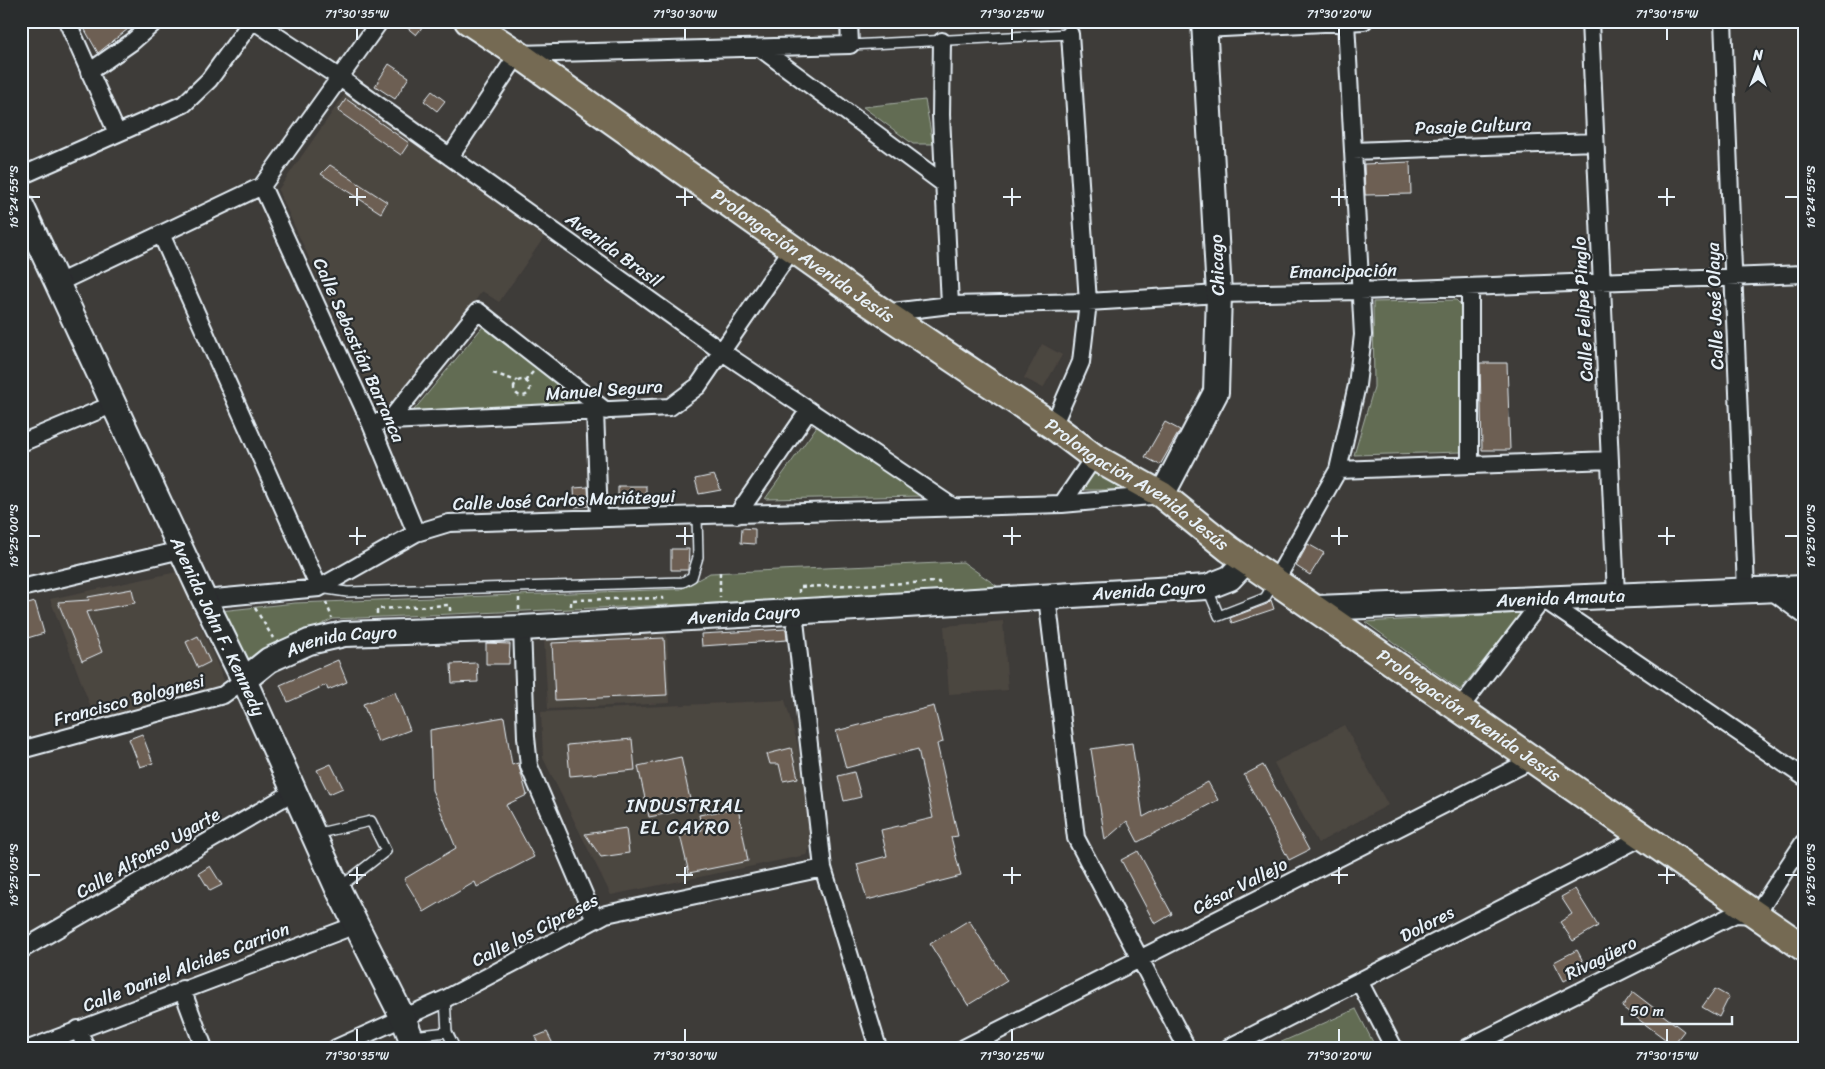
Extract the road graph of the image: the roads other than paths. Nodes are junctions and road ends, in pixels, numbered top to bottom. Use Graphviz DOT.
graph roads {
  1 [pos="67,21"];
  2 [pos="156,21"];
  3 [pos="253,21"];
  4 [pos="380,21"];
  5 [pos="468,21"];
  6 [pos="849,21"];
  7 [pos="1364,21"];
  8 [pos="1590,21"];
  9 [pos="1723,21"];
  10 [pos="1346,22"];
  11 [pos="1204,25"];
  12 [pos="1070,34"];
  13 [pos="942,40"];
  14 [pos="850,45"];
  15 [pos="760,48"];
  16 [pos="518,54"];
  17 [pos="89,72"];
  18 [pos="340,78"];
  19 [pos="117,133"];
  20 [pos="1595,142"];
  21 [pos="1353,151"];
  22 [pos="450,157"];
  23 [pos="21,176"];
  24 [pos="944,184"];
  25 [pos="262,186"];
  26 [pos="21,205"];
  27 [pos="161,234"];
  28 [pos="792,249"];
  29 [pos="1804,274"];
  30 [pos="1734,277"];
  31 [pos="1602,281"];
  32 [pos="58,284"];
  33 [pos="1470,287"];
  34 [pos="1360,291"];
  35 [pos="1219,294"];
  36 [pos="1088,302"];
  37 [pos="950,305"];
  38 [pos="884,312"];
  39 [pos="721,351"];
  40 [pos="114,404"];
  41 [pos="809,410"];
  42 [pos="601,411"];
  43 [pos="389,421"];
  44 [pos="370,422"];
  45 [pos="1053,426"];
  46 [pos="21,443"];
  47 [pos="1094,457"];
  48 [pos="1610,460"];
  49 [pos="1470,464"];
  50 [pos="1338,470"];
  51 [pos="1162,496"];
  52 [pos="1062,504"];
  53 [pos="953,507"];
  54 [pos="736,514"];
  55 [pos="697,516"];
  56 [pos="599,518"];
  57 [pos="416,533"];
  58 [pos="181,550"];
  59 [pos="1247,560"];
  60 [pos="1276,580"];
  61 [pos="1207,587"];
  62 [pos="21,588"];
  63 [pos="319,588"];
  64 [pos="1804,588"];
  65 [pos="1758,590"];
  66 [pos="1616,595"];
  67 [pos="1047,596"];
  68 [pos="1543,599"];
  69 [pos="204,600"];
  70 [pos="1317,608"];
  71 [pos="794,612"];
  72 [pos="1804,615"];
  73 [pos="522,628"];
  74 [pos="244,680"];
  75 [pos="1460,708"];
  76 [pos="21,750"];
  77 [pos="1534,759"];
  78 [pos="1804,777"];
  79 [pos="295,791"];
  80 [pos="314,834"];
  81 [pos="1644,836"];
  82 [pos="1804,842"];
  83 [pos="823,868"];
  84 [pos="338,889"];
  85 [pos="1756,914"];
  86 [pos="595,920"];
  87 [pos="356,925"];
  88 [pos="1804,948"];
  89 [pos="21,950"];
  90 [pos="1138,959"];
  91 [pos="1359,981"];
  92 [pos="182,989"];
  93 [pos="446,999"];
  94 [pos="78,1029"];
  95 [pos="447,1032"];
  96 [pos="410,1034"];
  97 [pos="31,1048"];
  98 [pos="86,1048"];
  99 [pos="204,1048"];
  100 [pos="336,1048"];
  101 [pos="455,1048"];
  102 [pos="878,1048"];
  103 [pos="964,1048"];
  104 [pos="1187,1048"];
  105 [pos="1228,1048"];
  106 [pos="1394,1048"];
  107 [pos="1467,1048"];
  1 -- 17 [label="street"];
  2 -- 17 [label="street"];
  3 -- 18 [label="street, Avenida Brasil"];
  3 -- 19 [label="street"];
  4 -- 18 [label="street"];
  5 -- 16 [label="main road, Prolongación Avenida Jesús"];
  6 -- 14 [label="street"];
  7 -- 10 [label="street"];
  8 -- 20 [label="street, Calle Felipe Pinglo"];
  9 -- 30 [label="street, Calle José Olaya"];
  10 -- 11 [label="street"];
  10 -- 21 [label="street"];
  11 -- 35 [label="main road, Chicago"];
  12 -- 13 [label="lane"];
  12 -- 36 [label="street"];
  13 -- 14 [label="lane"];
  13 -- 24 [label="street"];
  14 -- 15 [label="street"];
  15 -- 16 [label="street"];
  15 -- 24 [label="street"];
  16 -- 22 [label="street"];
  16 -- 28 [label="main road, Prolongación Avenida Jesús"];
  17 -- 19 [label="street"];
  18 -- 22 [label="street, Avenida Brasil"];
  18 -- 25 [label="street"];
  19 -- 23 [label="street"];
  20 -- 21 [label="street, Pasaje Cultura"];
  20 -- 31 [label="street, Calle Felipe Pinglo"];
  21 -- 34 [label="street"];
  22 -- 39 [label="street, Avenida Brasil"];
  24 -- 37 [label="street"];
  25 -- 27 [label="street"];
  25 -- 44 [label="street, Calle Sebastián Barranca"];
  26 -- 32 [label="main road, Avenida John F. Kennedy"];
  27 -- 32 [label="street"];
  27 -- 63 [label="street"];
  28 -- 38 [label="main road, Prolongación Avenida Jesús"];
  28 -- 39 [label="street, Manuel Segura"];
  29 -- 30 [label="street, Emancipación"];
  30 -- 31 [label="street, Emancipación"];
  30 -- 65 [label="street, Calle José Olaya"];
  31 -- 33 [label="street, Emancipación"];
  31 -- 48 [label="street, Calle Felipe Pinglo"];
  32 -- 40 [label="main road, Avenida John F. Kennedy"];
  33 -- 34 [label="street, Emancipación"];
  33 -- 49 [label="street"];
  34 -- 35 [label="street, Emancipación"];
  34 -- 50 [label="street"];
  35 -- 36 [label="street, Emancipación"];
  35 -- 51 [label="main road, Chicago"];
  36 -- 37 [label="street, Emancipación"];
  36 -- 45 [label="street"];
  37 -- 38 [label="street, Emancipación"];
  38 -- 45 [label="main road, Prolongación Avenida Jesús"];
  39 -- 41 [label="street, Avenida Brasil"];
  39 -- 42 [label="street, Manuel Segura"];
  40 -- 46 [label="street"];
  40 -- 58 [label="main road, Avenida John F. Kennedy"];
  41 -- 53 [label="street, Avenida Brasil"];
  41 -- 54 [label="street"];
  42 -- 43 [label="street, Manuel Segura"];
  42 -- 43 [label="street"];
  42 -- 56 [label="street"];
  43 -- 44 [label="street, Manuel Segura"];
  44 -- 57 [label="street, Calle Sebastián Barranca"];
  45 -- 47 [label="main road, Prolongación Avenida Jesús"];
  47 -- 51 [label="main road, Prolongación Avenida Jesús"];
  47 -- 52 [label="street"];
  48 -- 49 [label="street"];
  48 -- 66 [label="street, Calle Felipe Pinglo"];
  49 -- 50 [label="street"];
  50 -- 60 [label="street"];
  51 -- 52 [label="street, Calle José Carlos Mariátegui"];
  51 -- 59 [label="main road, Prolongación Avenida Jesús"];
  52 -- 53 [label="street, Calle José Carlos Mariátegui"];
  53 -- 54 [label="street, Calle José Carlos Mariátegui"];
  54 -- 55 [label="street, Calle José Carlos Mariátegui"];
  55 -- 56 [label="street, Calle José Carlos Mariátegui"];
  55 -- 63 [label="lane"];
  56 -- 57 [label="street, Calle José Carlos Mariátegui"];
  57 -- 63 [label="street, Calle José Carlos Mariátegui"];
  58 -- 62 [label="street"];
  58 -- 69 [label="main road, Avenida John F. Kennedy"];
  59 -- 60 [label="main road, Prolongación Avenida Jesús"];
  59 -- 61 [label="main road, Avenida Cayro"];
  60 -- 61 [label="lane"];
  60 -- 70 [label="main road, Prolongación Avenida Jesús"];
  61 -- 67 [label="main road, Avenida Cayro"];
  63 -- 69 [label="street"];
  64 -- 65 [label="main road, Avenida Amauta"];
  65 -- 66 [label="main road, Avenida Amauta"];
  65 -- 72 [label="street"];
  66 -- 68 [label="main road, Avenida Amauta"];
  67 -- 71 [label="main road, Avenida Cayro"];
  67 -- 90 [label="street"];
  68 -- 70 [label="main road, Avenida Amauta"];
  68 -- 75 [label="street"];
  68 -- 78 [label="street"];
  69 -- 74 [label="main road, Avenida John F. Kennedy"];
  70 -- 75 [label="main road, Prolongación Avenida Jesús"];
  71 -- 73 [label="main road, Avenida Cayro"];
  71 -- 83 [label="street"];
  73 -- 74 [label="main road, Avenida Cayro"];
  73 -- 86 [label="street"];
  74 -- 76 [label="street, Francisco Bolognesi"];
  74 -- 79 [label="main road, Avenida John F. Kennedy"];
  75 -- 77 [label="main road, Prolongación Avenida Jesús"];
  77 -- 81 [label="main road, Prolongación Avenida Jesús"];
  77 -- 90 [label="street, César Vallejo"];
  79 -- 80 [label="main road, Avenida John F. Kennedy"];
  79 -- 89 [label="street, Calle Alfonso Ugarte"];
  80 -- 84 [label="main road, Avenida John F. Kennedy"];
  80 -- 84 [label="lane"];
  81 -- 85 [label="main road, Prolongación Avenida Jesús"];
  81 -- 91 [label="street, Dolores"];
  82 -- 85 [label="street"];
  83 -- 86 [label="street, Calle los Cipreses"];
  83 -- 102 [label="street"];
  84 -- 87 [label="main road, Avenida John F. Kennedy"];
  85 -- 88 [label="main road, Prolongación Avenida Jesús"];
  85 -- 107 [label="street, Rivagüero"];
  86 -- 93 [label="street, Calle los Cipreses"];
  87 -- 92 [label="street, Calle Daniel Alcides Carrion"];
  87 -- 96 [label="main road, Avenida John F. Kennedy"];
  90 -- 103 [label="street, César Vallejo"];
  90 -- 104 [label="street"];
  91 -- 105 [label="street, Dolores"];
  91 -- 106 [label="street"];
  92 -- 94 [label="street, Calle Daniel Alcides Carrion"];
  92 -- 99 [label="street"];
  93 -- 95 [label="lane"];
  93 -- 96 [label="street, Calle los Cipreses"];
  94 -- 97 [label="street, Calle Daniel Alcides Carrion"];
  94 -- 98 [label="street"];
  95 -- 96 [label="lane"];
  95 -- 101 [label="lane"];
  96 -- 100 [label="street, Calle los Cipreses"];
}
